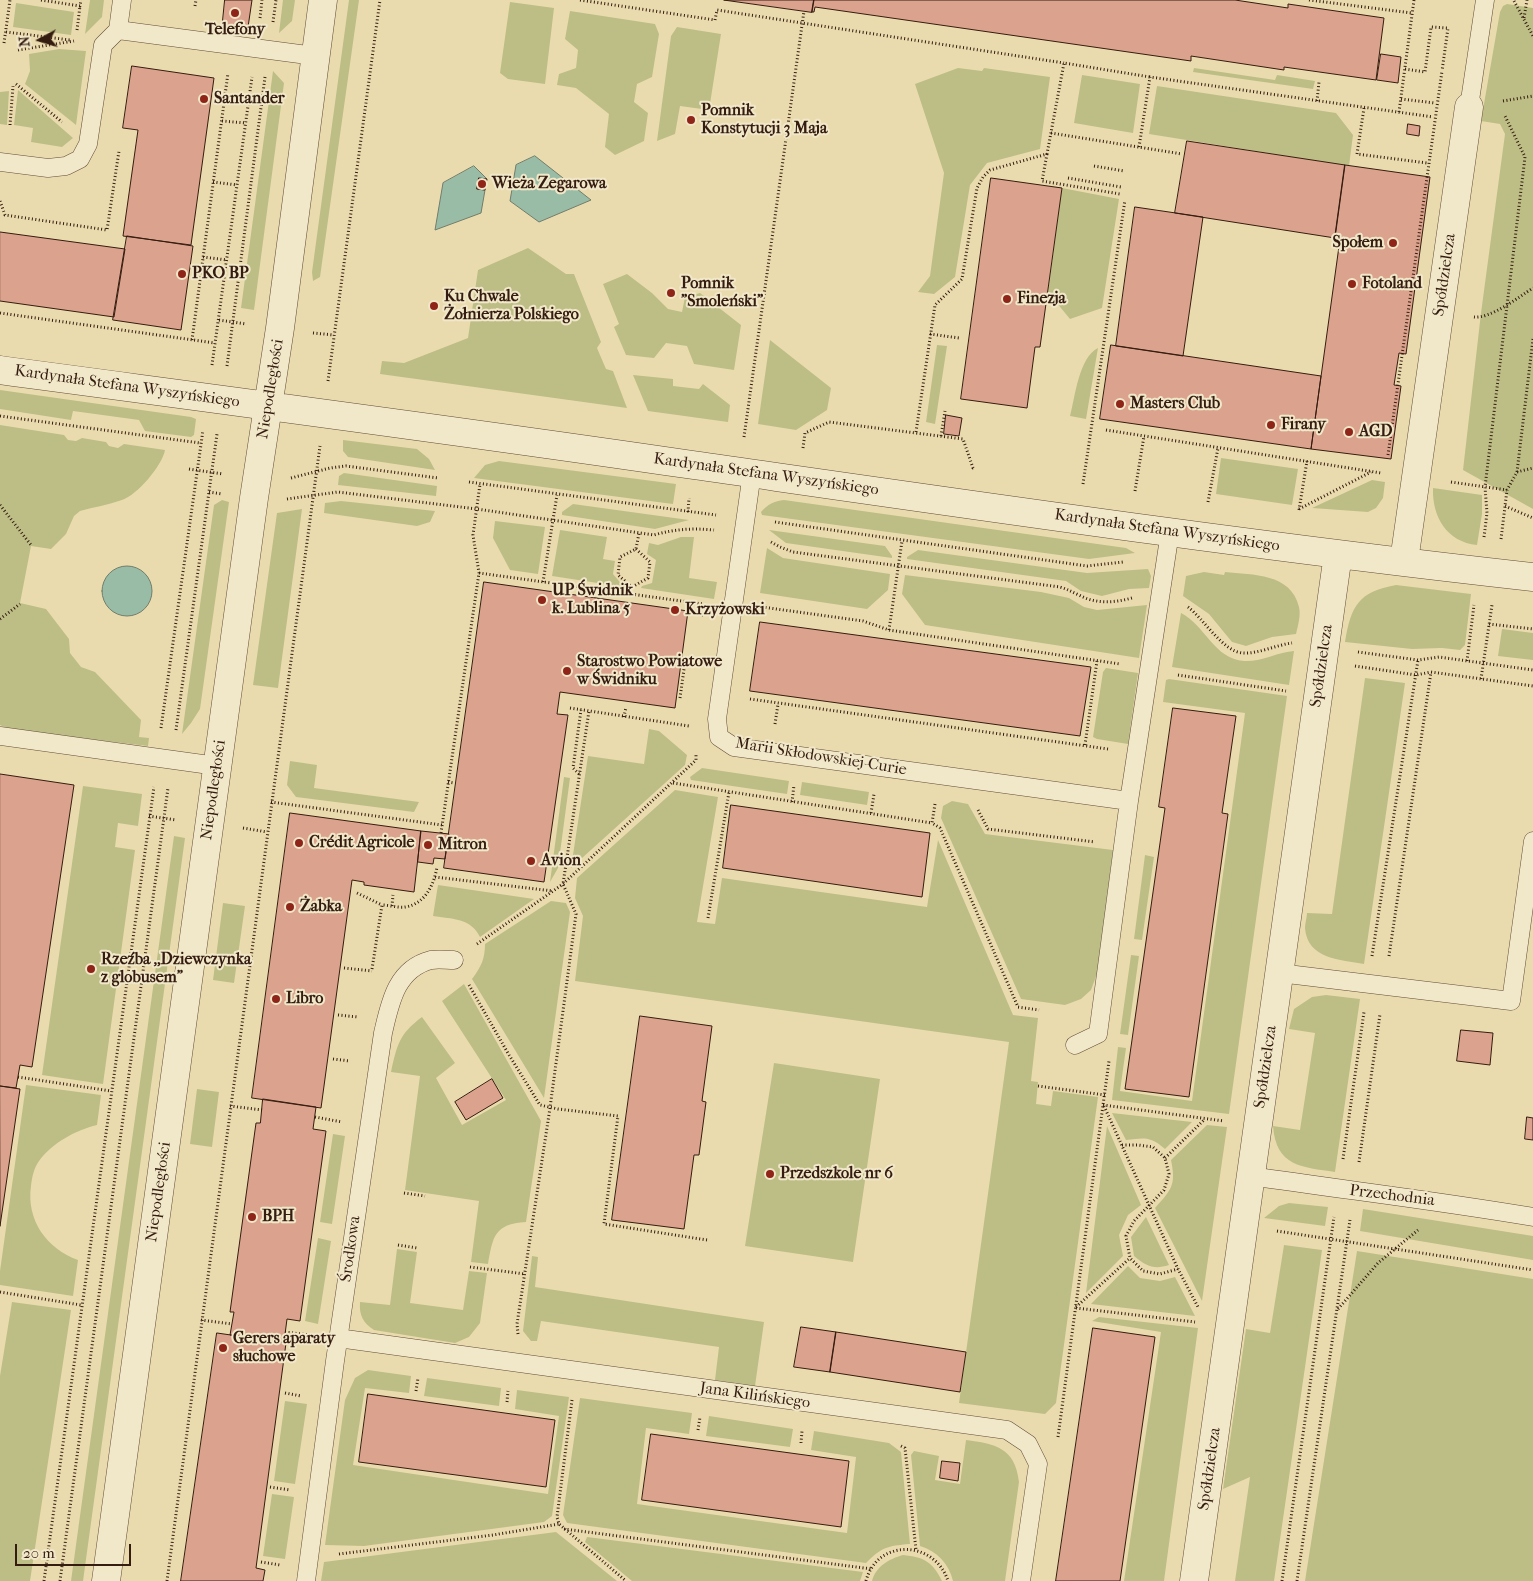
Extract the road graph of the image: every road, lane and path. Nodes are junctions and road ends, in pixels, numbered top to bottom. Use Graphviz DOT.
graph roads {
  1 [pos="10,0"];
  2 [pos="41,0"];
  3 [pos="81,0"];
  4 [pos="122,0"];
  5 [pos="196,0"];
  6 [pos="262,0"];
  7 [pos="276,0"];
  8 [pos="322,0"];
  9 [pos="380,0"];
  10 [pos="580,0"];
  11 [pos="1309,0"];
  12 [pos="1414,0"];
  13 [pos="1485,0"];
  14 [pos="1514,0"];
  15 [pos="1527,0"];
  16 [pos="80,6"];
  17 [pos="195,6"];
  18 [pos="804,11"];
  19 [pos="1412,14"];
  20 [pos="1524,18"];
  21 [pos="802,22"];
  22 [pos="118,30"];
  23 [pos="6,32"];
  24 [pos="77,32"];
  25 [pos="1533,36"];
  26 [pos="76,41"];
  27 [pos="4,43"];
  28 [pos="262,50"];
  29 [pos="315,56"];
  30 [pos="1064,63"];
  31 [pos="1405,69"];
  32 [pos="1150,77"];
  33 [pos="1319,82"];
  34 [pos="226,86"];
  35 [pos="1317,100"];
  36 [pos="1469,107"];
  37 [pos="1364,108"];
  38 [pos="1502,110"];
  39 [pos="1399,112"];
  40 [pos="1444,118"];
  41 [pos="222,121"];
  42 [pos="246,123"];
  43 [pos="10,125"];
  44 [pos="1051,133"];
  45 [pos="88,144"];
  46 [pos="120,144"];
  47 [pos="1139,147"];
  48 [pos="1047,154"];
  49 [pos="1182,154"];
  50 [pos="0,162"];
  51 [pos="1438,164"];
  52 [pos="1094,166"];
  53 [pos="1124,170"];
  54 [pos="1068,178"];
  55 [pos="213,182"];
  56 [pos="237,185"];
  57 [pos="1121,187"];
  58 [pos="1120,194"];
  59 [pos="1126,200"];
  60 [pos="0,201"];
  61 [pos="203,257"];
  62 [pos="227,260"];
  63 [pos="1533,288"];
  64 [pos="1508,304"];
  65 [pos="1440,312"];
  66 [pos="0,313"];
  67 [pos="219,320"];
  68 [pos="233,322"];
  69 [pos="251,325"];
  70 [pos="310,332"];
  71 [pos="930,334"];
  72 [pos="334,335"];
  73 [pos="959,338"];
  74 [pos="1533,339"];
  75 [pos="192,340"];
  76 [pos="215,344"];
  77 [pos="0,370"];
  78 [pos="226,370"];
  79 [pos="211,371"];
  80 [pos="328,382"];
  81 [pos="269,406"];
  82 [pos="944,412"];
  83 [pos="0,416"];
  84 [pos="203,428"];
  85 [pos="218,430"];
  86 [pos="1106,430"];
  87 [pos="916,432"];
  88 [pos="941,436"];
  89 [pos="1144,436"];
  90 [pos="321,438"];
  91 [pos="744,440"];
  92 [pos="200,443"];
  93 [pos="793,448"];
  94 [pos="1218,448"];
  95 [pos="1388,455"];
  96 [pos="1307,461"];
  97 [pos="972,468"];
  98 [pos="1533,468"];
  99 [pos="189,469"];
  100 [pos="197,470"];
  101 [pos="1372,471"];
  102 [pos="212,472"];
  103 [pos="317,472"];
  104 [pos="1517,472"];
  105 [pos="752,473"];
  106 [pos="1387,473"];
  107 [pos="226,474"];
  108 [pos="287,478"];
  109 [pos="438,478"];
  110 [pos="468,482"];
  111 [pos="1449,482"];
  112 [pos="480,484"];
  113 [pos="1083,484"];
  114 [pos="1485,487"];
  115 [pos="1507,490"];
  116 [pos="1135,491"];
  117 [pos="557,494"];
  118 [pos="314,495"];
  119 [pos="278,500"];
  120 [pos="1208,502"];
  121 [pos="0,505"];
  122 [pos="1505,506"];
  123 [pos="477,509"];
  124 [pos="1299,509"];
  125 [pos="724,516"];
  126 [pos="1298,516"];
  127 [pos="1533,518"];
  128 [pos="553,520"];
  129 [pos="771,522"];
  130 [pos="722,531"];
  131 [pos="1170,532"];
  132 [pos="639,533"];
  133 [pos="766,539"];
  134 [pos="1484,539"];
  135 [pos="902,541"];
  136 [pos="31,545"];
  137 [pos="1500,545"];
  138 [pos="636,549"];
  139 [pos="1338,554"];
  140 [pos="1404,561"];
  141 [pos="1129,562"];
  142 [pos="898,566"];
  143 [pos="479,572"];
  144 [pos="1533,577"];
  145 [pos="543,582"];
  146 [pos="632,587"];
  147 [pos="631,594"];
  148 [pos="1133,598"];
  149 [pos="1492,601"];
  150 [pos="1475,602"];
  151 [pos="1181,603"];
  152 [pos="20,604"];
  153 [pos="696,604"];
  154 [pos="757,606"];
  155 [pos="0,619"];
  156 [pos="1489,624"];
  157 [pos="1533,629"];
  158 [pos="889,630"];
  159 [pos="1295,643"];
  160 [pos="1352,651"];
  161 [pos="1418,660"];
  162 [pos="685,662"];
  163 [pos="1467,662"];
  164 [pos="1483,663"];
  165 [pos="1349,666"];
  166 [pos="1149,668"];
  167 [pos="1533,670"];
  168 [pos="1431,672"];
  169 [pos="1416,674"];
  170 [pos="1481,679"];
  171 [pos="1533,686"];
  172 [pos="1295,692"];
  173 [pos="680,698"];
  174 [pos="746,699"];
  175 [pos="778,704"];
  176 [pos="626,707"];
  177 [pos="570,708"];
  178 [pos="581,710"];
  179 [pos="589,711"];
  180 [pos="624,717"];
  181 [pos="690,726"];
  182 [pos="774,727"];
  183 [pos="0,736"];
  184 [pos="165,759"];
  185 [pos="217,766"];
  186 [pos="579,775"];
  187 [pos="795,776"];
  188 [pos="448,782"];
  189 [pos="454,783"];
  190 [pos="876,787"];
  191 [pos="729,792"];
  192 [pos="936,796"];
  193 [pos="1129,801"];
  194 [pos="271,802"];
  195 [pos="792,802"];
  196 [pos="976,808"];
  197 [pos="871,813"];
  198 [pos="149,816"];
  199 [pos="164,818"];
  200 [pos="184,821"];
  201 [pos="932,823"];
  202 [pos="442,825"];
  203 [pos="239,828"];
  204 [pos="267,832"];
  205 [pos="441,833"];
  206 [pos="1533,841"];
  207 [pos="1095,842"];
  208 [pos="437,867"];
  209 [pos="435,877"];
  210 [pos="563,884"];
  211 [pos="553,891"];
  212 [pos="356,893"];
  213 [pos="427,894"];
  214 [pos="393,895"];
  215 [pos="382,905"];
  216 [pos="392,906"];
  217 [pos="708,918"];
  218 [pos="454,960"];
  219 [pos="344,968"];
  220 [pos="372,971"];
  221 [pos="1279,973"];
  222 [pos="1376,984"];
  223 [pos="1039,1010"];
  224 [pos="338,1015"];
  225 [pos="366,1018"];
  226 [pos="1075,1045"];
  227 [pos="332,1059"];
  228 [pos="351,1061"];
  229 [pos="18,1077"];
  230 [pos="1038,1086"];
  231 [pos="111,1091"];
  232 [pos="1105,1095"];
  233 [pos="1103,1105"];
  234 [pos="230,1106"];
  235 [pos="550,1108"];
  236 [pos="262,1110"];
  237 [pos="315,1118"];
  238 [pos="1205,1118"];
  239 [pos="1219,1120"];
  240 [pos="343,1122"];
  241 [pos="1122,1145"];
  242 [pos="1164,1158"];
  243 [pos="1251,1176"];
  244 [pos="1347,1190"];
  245 [pos="404,1193"];
  246 [pos="425,1196"];
  247 [pos="1452,1203"];
  248 [pos="1149,1206"];
  249 [pos="1533,1216"];
  250 [pos="1244,1226"];
  251 [pos="1331,1239"];
  252 [pos="707,1240"];
  253 [pos="1347,1241"];
  254 [pos="398,1245"];
  255 [pos="417,1248"];
  256 [pos="1396,1248"];
  257 [pos="1130,1258"];
  258 [pos="470,1267"];
  259 [pos="1178,1269"];
  260 [pos="1533,1270"];
  261 [pos="524,1274"];
  262 [pos="0,1292"];
  263 [pos="81,1305"];
  264 [pos="1076,1308"];
  265 [pos="1338,1310"];
  266 [pos="1202,1315"];
  267 [pos="201,1320"];
  268 [pos="1196,1322"];
  269 [pos="232,1324"];
  270 [pos="285,1332"];
  271 [pos="312,1335"];
  272 [pos="338,1338"];
  273 [pos="522,1341"];
  274 [pos="573,1392"];
  275 [pos="899,1443"];
  276 [pos="270,1487"];
  277 [pos="299,1491"];
  278 [pos="559,1524"];
  279 [pos="564,1529"];
  280 [pos="916,1550"];
  281 [pos="309,1558"];
  282 [pos="261,1562"];
  283 [pos="288,1566"];
  284 [pos="872,1569"];
  285 [pos="44,1581"];
  286 [pos="60,1581"];
  287 [pos="106,1581"];
  288 [pos="167,1581"];
  289 [pos="306,1581"];
  290 [pos="626,1581"];
  291 [pos="866,1581"];
  292 [pos="948,1581"];
  293 [pos="1022,1581"];
  294 [pos="1194,1581"];
  295 [pos="1282,1581"];
  296 [pos="1297,1581"];
  1 -- 23 [label="path"];
  2 -- 16 [label="path"];
  3 -- 16 [label="path"];
  4 -- 22 [label="lane"];
  5 -- 17 [label="path"];
  6 -- 28 [label="path"];
  7 -- 28 [label="path"];
  8 -- 29 [label="street, Niepodległości"];
  9 -- 72 [label="path"];
  10 -- 21 [label="path"];
  11 -- 19 [label="path"];
  12 -- 19 [label="path"];
  13 -- 36 [label="lane"];
  14 -- 20 [label="path"];
  15 -- 20 [label="path"];
  16 -- 24 [label="path"];
  18 -- 21 [label="path"];
  19 -- 31 [label="path"];
  20 -- 25 [label="path"];
  21 -- 30 [label="path"];
  21 -- 91 [label="path"];
  22 -- 28 [label="lane"];
  22 -- 45 [label="lane"];
  23 -- 26 [label="path"];
  23 -- 27 [label="path"];
  28 -- 29 [label="lane"];
  28 -- 42 [label="path"];
  28 -- 68 [label="path"];
  29 -- 81 [label="street, Niepodległości"];
  30 -- 32 [label="path"];
  30 -- 44 [label="path"];
  31 -- 39 [label="path"];
  31 -- 95 [label="path, bridge"];
  32 -- 35 [label="path"];
  32 -- 47 [label="path"];
  33 -- 35 [label="path"];
  34 -- 41 [label="path"];
  35 -- 37 [label="path"];
  36 -- 65 [label="street, Spółdzielcza"];
  37 -- 39 [label="path"];
  37 -- 51 [label="path"];
  38 -- 64 [label="path"];
  39 -- 40 [label="path"];
  41 -- 42 [label="path"];
  41 -- 55 [label="path"];
  42 -- 56 [label="path"];
  43 -- 45 [label="path"];
  44 -- 47 [label="path"];
  44 -- 48 [label="path"];
  45 -- 50 [label="lane"];
  46 -- 60 [label="path"];
  47 -- 49 [label="path"];
  48 -- 58 [label="path"];
  48 -- 71 [label="path"];
  52 -- 53 [label="path"];
  54 -- 57 [label="path"];
  55 -- 56 [label="path"];
  55 -- 61 [label="path"];
  56 -- 62 [label="path"];
  59 -- 113 [label="path"];
  61 -- 62 [label="path"];
  61 -- 75 [label="path"];
  62 -- 67 [label="path"];
  63 -- 64 [label="path"];
  64 -- 65 [label="path"];
  64 -- 114 [label="path"];
  65 -- 140 [label="street, Spółdzielcza"];
  66 -- 75 [label="path"];
  67 -- 68 [label="path"];
  67 -- 76 [label="path"];
  68 -- 69 [label="path"];
  68 -- 78 [label="path"];
  70 -- 72 [label="path"];
  71 -- 73 [label="path"];
  71 -- 87 [label="path"];
  72 -- 80 [label="path"];
  74 -- 104 [label="path"];
  75 -- 76 [label="path"];
  76 -- 79 [label="path"];
  77 -- 81 [label="street, Kardynała Stefana Wyszyńskiego"];
  81 -- 105 [label="street, Kardynała Stefana Wyszyńskiego"];
  81 -- 185 [label="street, Niepodległości"];
  82 -- 88 [label="path"];
  83 -- 92 [label="path"];
  84 -- 92 [label="path"];
  85 -- 102 [label="path"];
  86 -- 89 [label="path"];
  87 -- 88 [label="path"];
  87 -- 93 [label="path"];
  88 -- 97 [label="path"];
  89 -- 94 [label="path"];
  89 -- 116 [label="path"];
  90 -- 103 [label="path"];
  92 -- 100 [label="path"];
  94 -- 96 [label="path"];
  94 -- 120 [label="path"];
  96 -- 101 [label="path"];
  96 -- 124 [label="path"];
  98 -- 104 [label="path"];
  99 -- 100 [label="path"];
  100 -- 102 [label="path"];
  100 -- 184 [label="path"];
  101 -- 106 [label="path"];
  101 -- 124 [label="path"];
  102 -- 107 [label="path"];
  102 -- 184 [label="path"];
  103 -- 108 [label="path"];
  103 -- 109 [label="path"];
  103 -- 118 [label="path"];
  104 -- 115 [label="path"];
  105 -- 131 [label="street, Kardynała Stefana Wyszyńskiego"];
  105 -- 193 [label="lane, Marii Skłodowskiej-Curie"];
  110 -- 112 [label="path"];
  111 -- 114 [label="path"];
  112 -- 117 [label="path"];
  112 -- 123 [label="path"];
  114 -- 115 [label="path"];
  114 -- 134 [label="path"];
  115 -- 122 [label="path"];
  117 -- 125 [label="path"];
  117 -- 128 [label="path"];
  118 -- 119 [label="path"];
  118 -- 123 [label="path"];
  118 -- 194 [label="path"];
  121 -- 136 [label="path"];
  122 -- 127 [label="path"];
  122 -- 137 [label="path"];
  123 -- 128 [label="path"];
  123 -- 143 [label="path"];
  124 -- 126 [label="path"];
  128 -- 132 [label="path"];
  128 -- 145 [label="path"];
  129 -- 135 [label="path"];
  130 -- 132 [label="path"];
  131 -- 139 [label="street, Kardynała Stefana Wyszyńskiego"];
  131 -- 166 [label="lane"];
  132 -- 138 [label="path"];
  133 -- 142 [label="path"];
  135 -- 141 [label="path"];
  135 -- 142 [label="path"];
  138 -- 146 [label="path"];
  138 -- 146 [label="path"];
  139 -- 140 [label="street, Kardynała Stefana Wyszyńskiego"];
  139 -- 221 [label="street, Spółdzielcza"];
  140 -- 144 [label="street, Kardynała Stefana Wyszyńskiego"];
  142 -- 148 [label="path"];
  142 -- 158 [label="path"];
  143 -- 145 [label="path"];
  143 -- 188 [label="path"];
  145 -- 147 [label="path"];
  146 -- 147 [label="path"];
  147 -- 153 [label="path"];
  149 -- 156 [label="path"];
  150 -- 163 [label="path"];
  151 -- 159 [label="path"];
  152 -- 155 [label="path"];
  154 -- 158 [label="path"];
  156 -- 157 [label="path"];
  156 -- 164 [label="path"];
  158 -- 175 [label="path"];
  160 -- 161 [label="path"];
  161 -- 163 [label="path"];
  161 -- 169 [label="path"];
  162 -- 173 [label="path"];
  163 -- 164 [label="path"];
  164 -- 167 [label="path"];
  164 -- 170 [label="path"];
  165 -- 169 [label="path"];
  166 -- 172 [label="path"];
  166 -- 193 [label="lane"];
  168 -- 169 [label="path"];
  168 -- 170 [label="path"];
  168 -- 222 [label="path"];
  169 -- 222 [label="path"];
  170 -- 171 [label="path"];
  174 -- 175 [label="path"];
  175 -- 182 [label="path"];
  176 -- 180 [label="path"];
  177 -- 178 [label="path"];
  178 -- 179 [label="path"];
  178 -- 186 [label="path"];
  179 -- 180 [label="path"];
  179 -- 186 [label="path"];
  180 -- 181 [label="path"];
  183 -- 184 [label="lane"];
  184 -- 185 [label="lane"];
  184 -- 198 [label="path"];
  184 -- 199 [label="path"];
  185 -- 287 [label="street, Niepodległości"];
  186 -- 210 [label="path"];
  187 -- 195 [label="path"];
  188 -- 189 [label="path"];
  188 -- 202 [label="path"];
  190 -- 197 [label="path"];
  191 -- 195 [label="path"];
  191 -- 210 [label="path"];
  191 -- 217 [label="path"];
  192 -- 201 [label="path"];
  193 -- 226 [label="lane"];
  194 -- 202 [label="path"];
  194 -- 204 [label="path"];
  195 -- 197 [label="path"];
  196 -- 207 [label="path"];
  197 -- 201 [label="path"];
  198 -- 199 [label="path"];
  198 -- 231 [label="path"];
  199 -- 200 [label="path"];
  199 -- 286 [label="path"];
  201 -- 223 [label="path"];
  202 -- 205 [label="path"];
  203 -- 204 [label="path"];
  204 -- 234 [label="path"];
  206 -- 222 [label="lane"];
  208 -- 209 [label="path"];
  209 -- 211 [label="path"];
  209 -- 213 [label="path"];
  210 -- 211 [label="path"];
  210 -- 235 [label="path"];
  211 -- 218 [label="path"];
  212 -- 215 [label="path"];
  214 -- 216 [label="path"];
  218 -- 235 [label="path"];
  218 -- 272 [label="lane, Środkowa"];
  219 -- 220 [label="path"];
  221 -- 222 [label="lane"];
  221 -- 243 [label="street, Spółdzielcza"];
  222 -- 244 [label="path"];
  222 -- 244 [label="path"];
  224 -- 225 [label="path"];
  227 -- 228 [label="path"];
  229 -- 231 [label="path"];
  230 -- 232 [label="path"];
  231 -- 263 [label="path"];
  233 -- 238 [label="path"];
  233 -- 241 [label="path"];
  233 -- 264 [label="path"];
  234 -- 236 [label="path"];
  234 -- 267 [label="path"];
  235 -- 252 [label="path"];
  235 -- 261 [label="path"];
  237 -- 240 [label="path"];
  238 -- 239 [label="path"];
  238 -- 242 [label="path"];
  241 -- 242 [label="path"];
  241 -- 248 [label="path"];
  242 -- 248 [label="path"];
  243 -- 244 [label="lane, Przechodnia"];
  243 -- 250 [label="street, Spółdzielcza"];
  244 -- 247 [label="lane, Przechodnia"];
  244 -- 251 [label="path"];
  244 -- 253 [label="path"];
  245 -- 246 [label="path"];
  247 -- 249 [label="lane, Przechodnia"];
  247 -- 256 [label="path"];
  248 -- 257 [label="path"];
  248 -- 259 [label="path"];
  250 -- 251 [label="path"];
  250 -- 294 [label="street, Spółdzielcza"];
  251 -- 253 [label="path"];
  251 -- 295 [label="path"];
  253 -- 256 [label="path"];
  253 -- 265 [label="path"];
  254 -- 255 [label="path"];
  256 -- 260 [label="path"];
  256 -- 265 [label="path"];
  257 -- 259 [label="path"];
  257 -- 264 [label="path"];
  258 -- 261 [label="path"];
  259 -- 266 [label="path"];
  261 -- 273 [label="path"];
  262 -- 263 [label="path"];
  263 -- 285 [label="path"];
  264 -- 268 [label="path"];
  265 -- 296 [label="path"];
  267 -- 269 [label="path"];
  267 -- 288 [label="path"];
  270 -- 271 [label="path"];
  272 -- 281 [label="lane, Środkowa"];
  272 -- 293 [label="lane, Jana Kilińskiego"];
  274 -- 278 [label="path"];
  275 -- 280 [label="path"];
  276 -- 277 [label="path"];
  278 -- 279 [label="path"];
  278 -- 281 [label="path"];
  279 -- 284 [label="path"];
  279 -- 290 [label="path"];
  280 -- 284 [label="path"];
  280 -- 292 [label="path"];
  281 -- 289 [label="lane, Środkowa"];
  282 -- 283 [label="path"];
  284 -- 291 [label="path"];
}
